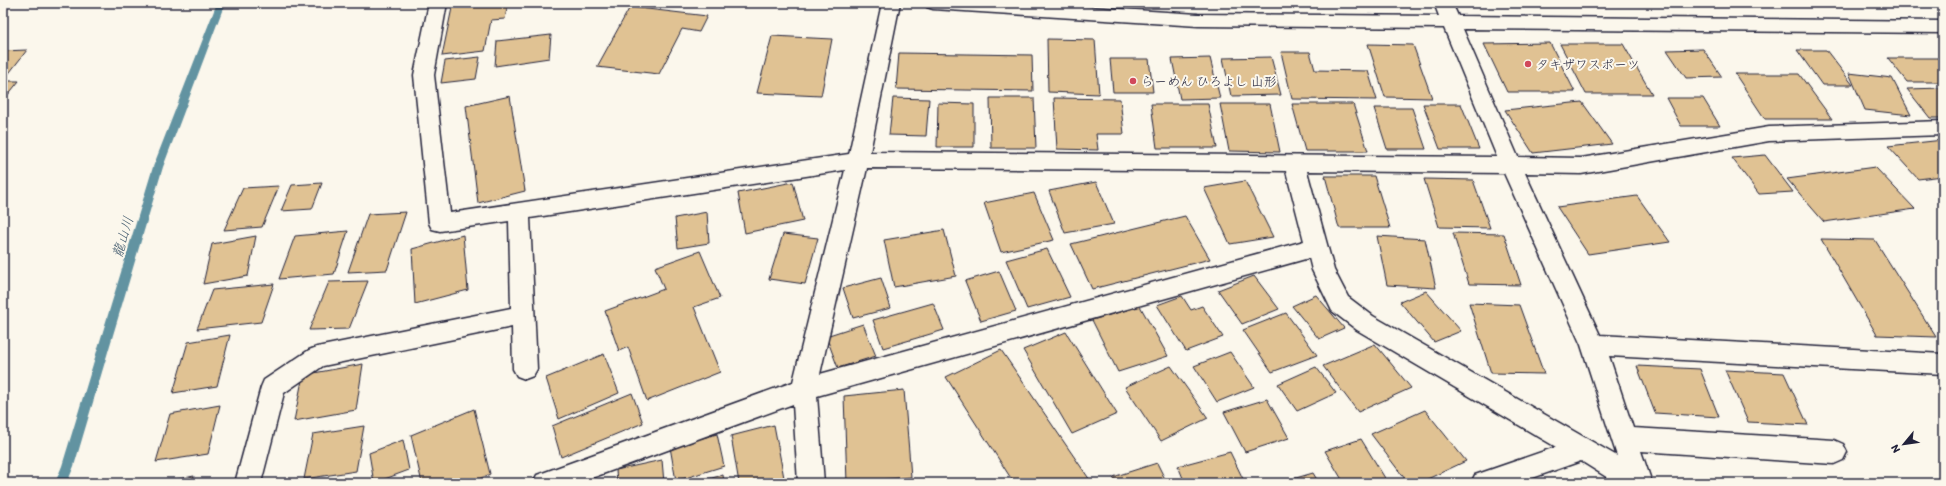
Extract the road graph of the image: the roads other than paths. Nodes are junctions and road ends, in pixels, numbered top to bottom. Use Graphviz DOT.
graph roads {
  1 [pos="438,3"];
  2 [pos="891,3"];
  3 [pos="933,3"];
  4 [pos="1189,3"];
  5 [pos="1443,3"];
  6 [pos="1198,20"];
  7 [pos="1452,24"];
  8 [pos="1943,27"];
  9 [pos="1943,128"];
  10 [pos="858,160"];
  11 [pos="1295,164"];
  12 [pos="1511,165"];
  13 [pos="519,211"];
  14 [pos="1316,246"];
  15 [pos="523,315"];
  16 [pos="1593,345"];
  17 [pos="1943,364"];
  18 [pos="525,369"];
  19 [pos="804,389"];
  20 [pos="1624,438"];
  21 [pos="1583,449"];
  22 [pos="1834,452"];
  23 [pos="248,483"];
  24 [pos="546,483"];
  25 [pos="811,483"];
  26 [pos="1484,483"];
  27 [pos="1639,483"];
  1 -- 13 [label="street"];
  2 -- 10 [label="street"];
  3 -- 6 [label="street"];
  4 -- 6 [label="street"];
  5 -- 7 [label="street"];
  6 -- 7 [label="street"];
  7 -- 8 [label="street"];
  7 -- 12 [label="street"];
  9 -- 12 [label="street"];
  10 -- 11 [label="street"];
  10 -- 13 [label="street"];
  10 -- 19 [label="street"];
  11 -- 12 [label="street"];
  11 -- 14 [label="street"];
  12 -- 16 [label="street"];
  13 -- 15 [label="street"];
  14 -- 19 [label="street"];
  14 -- 21 [label="street"];
  15 -- 18 [label="street"];
  15 -- 23 [label="street"];
  16 -- 17 [label="street"];
  16 -- 20 [label="street"];
  19 -- 24 [label="street"];
  19 -- 25 [label="street"];
  20 -- 22 [label="street"];
  20 -- 27 [label="street"];
  21 -- 26 [label="street"];
  21 -- 27 [label="street"];
}
